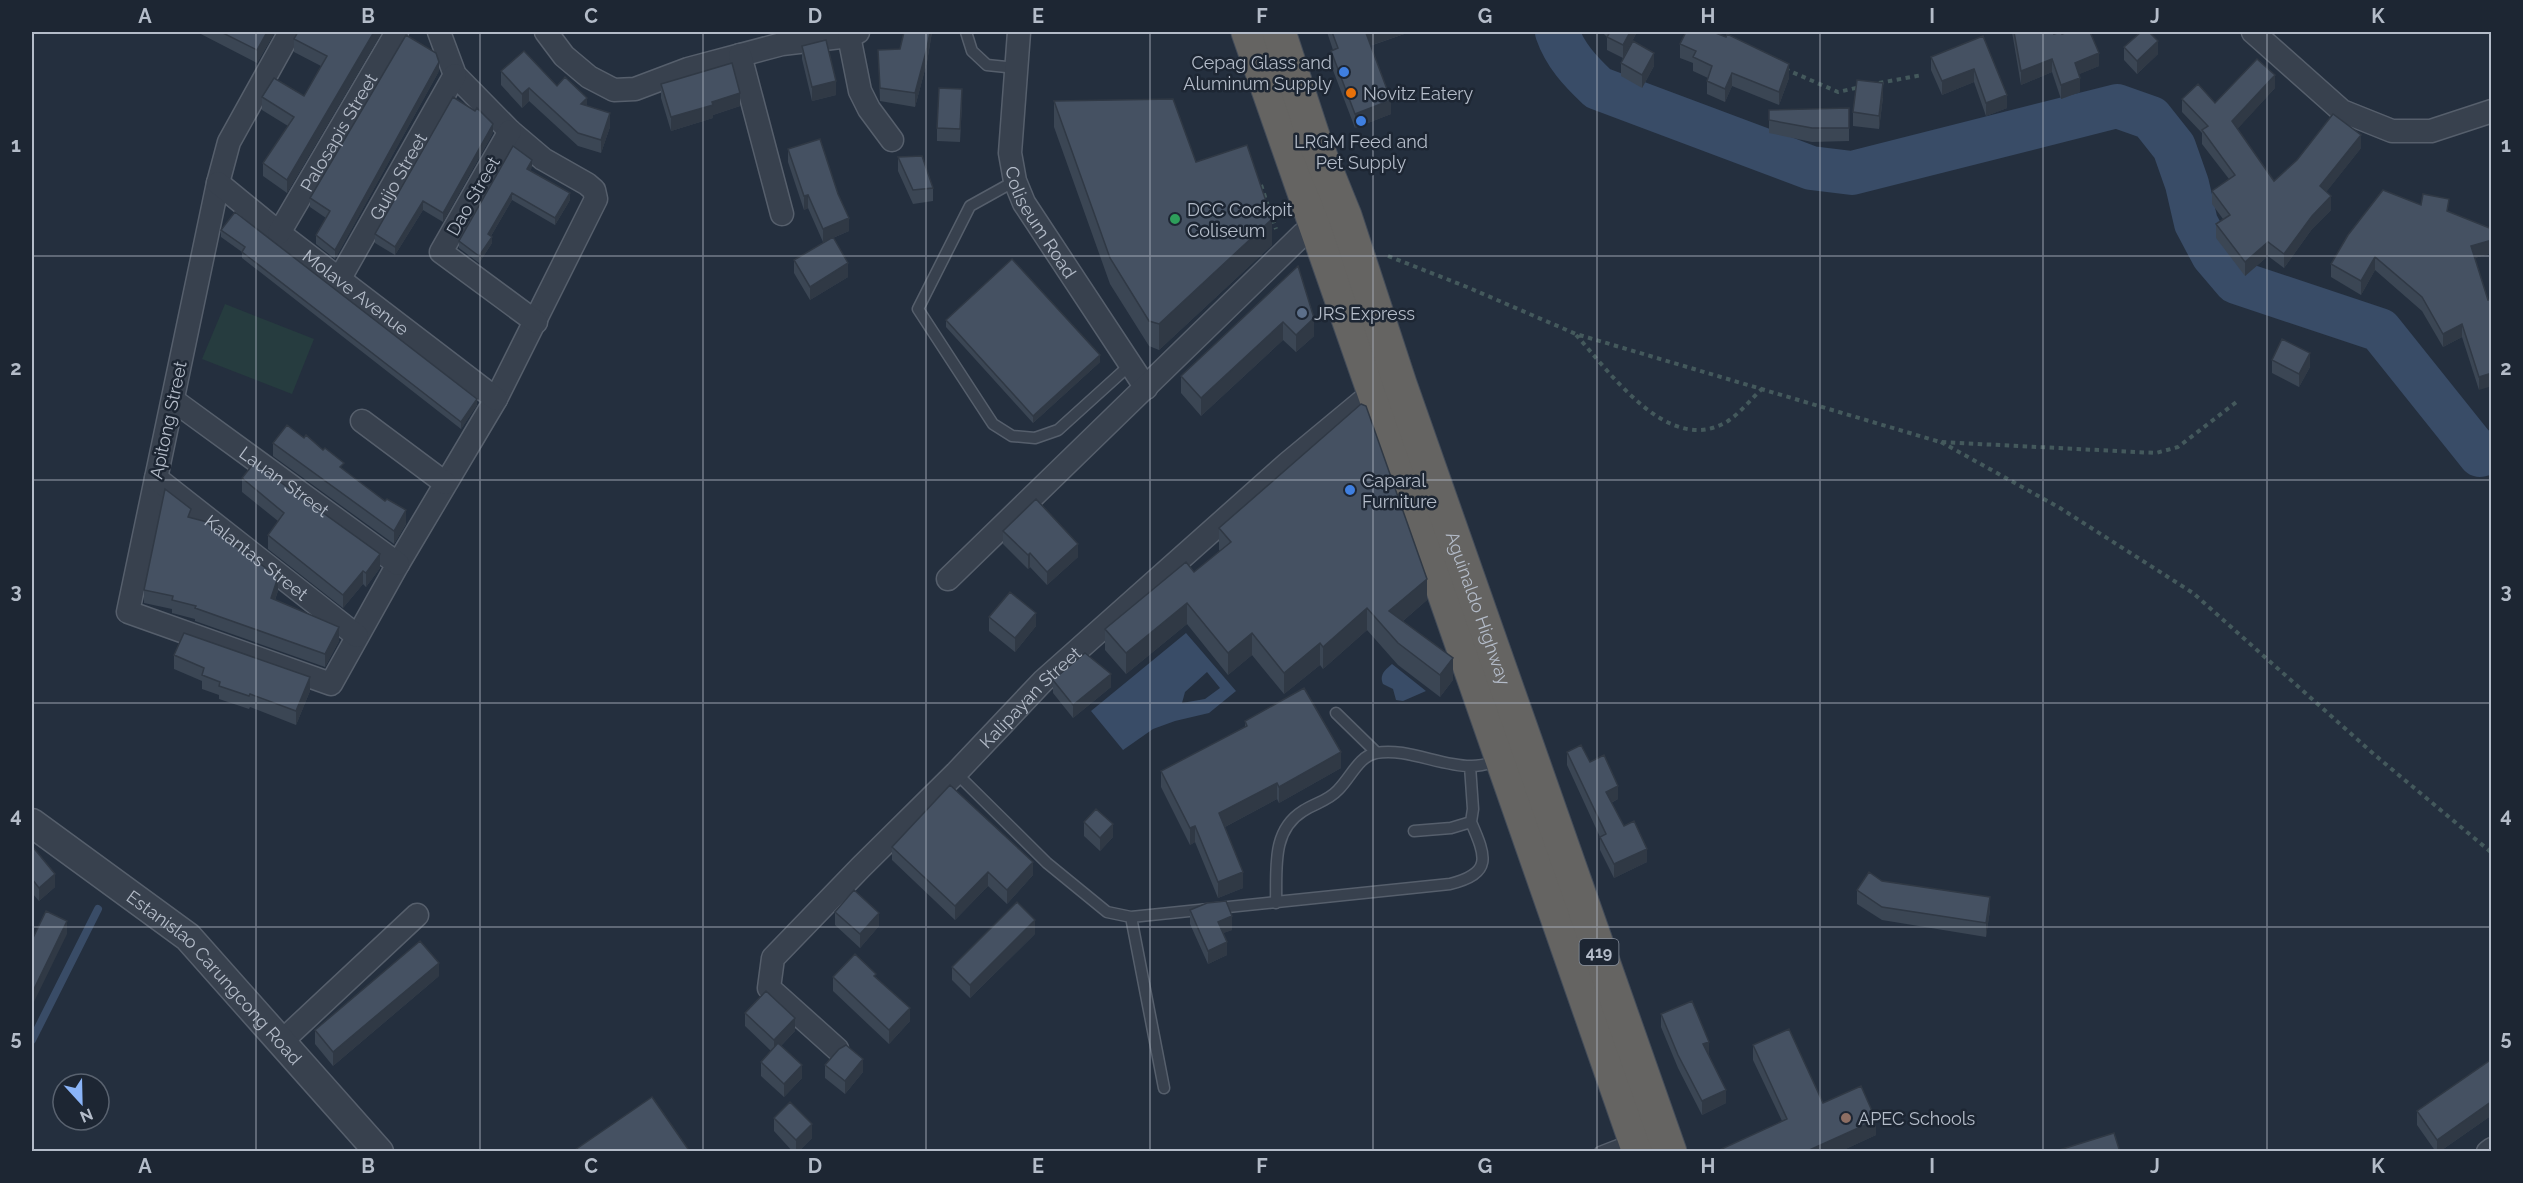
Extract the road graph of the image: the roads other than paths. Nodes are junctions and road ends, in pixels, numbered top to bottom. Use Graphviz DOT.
graph roads {
  1 [pos="290,32"];
  2 [pos="397,32"];
  3 [pos="439,32"];
  4 [pos="546,32"];
  5 [pos="966,32"];
  6 [pos="1019,32"];
  7 [pos="1248,32"];
  8 [pos="1279,32"];
  9 [pos="2253,32"];
  10 [pos="854,34"];
  11 [pos="776,38"];
  12 [pos="740,55"];
  13 [pos="1016,68"];
  14 [pos="455,75"];
  15 [pos="2492,111"];
  16 [pos="510,131"];
  17 [pos="892,140"];
  18 [pos="1015,181"];
  19 [pos="218,183"];
  20 [pos="782,214"];
  21 [pos="1331,221"];
  22 [pos="279,233"];
  23 [pos="340,278"];
  24 [pos="536,322"];
  25 [pos="1131,364"];
  26 [pos="1146,388"];
  27 [pos="1387,390"];
  28 [pos="496,399"];
  29 [pos="173,400"];
  30 [pos="362,421"];
  31 [pos="156,478"];
  32 [pos="445,483"];
  33 [pos="398,564"];
  34 [pos="948,579"];
  35 [pos="357,636"];
  36 [pos="1336,712"];
  37 [pos="1377,753"];
  38 [pos="1506,759"];
  39 [pos="956,773"];
  40 [pos="1471,822"];
  41 [pos="32,823"];
  42 [pos="1414,831"];
  43 [pos="1276,903"];
  44 [pos="417,915"];
  45 [pos="1131,917"];
  46 [pos="281,1042"];
  47 [pos="837,1049"];
  48 [pos="1164,1089"];
  49 [pos="1636,1145"];
  50 [pos="379,1152"];
  51 [pos="1600,1152"];
  52 [pos="1670,1152"];
  1 -- 19 [label="street, Apitong Street"];
  2 -- 22 [label="street, Palosapis Street"];
  3 -- 14 [label="street"];
  4 -- 12 [label="street"];
  5 -- 13 [label="lane"];
  6 -- 13 [label="street, Coliseum Road"];
  7 -- 21 [label="highway, Aguinaldo Highway / 419"];
  8 -- 21 [label="highway, Aguinaldo Highway / 419"];
  9 -- 15 [label="street"];
  10 -- 11 [label="street"];
  10 -- 17 [label="street"];
  11 -- 12 [label="street"];
  12 -- 20 [label="street"];
  13 -- 18 [label="street, Coliseum Road"];
  14 -- 16 [label="street"];
  14 -- 23 [label="street, Guijo Street"];
  16 -- 24 [label="street"];
  16 -- 24 [label="street, Dao Street"];
  18 -- 25 [label="street, Coliseum Road"];
  18 -- 25 [label="lane"];
  19 -- 22 [label="street, Molave Avenue"];
  19 -- 29 [label="street, Apitong Street"];
  21 -- 26 [label="street"];
  21 -- 27 [label="highway, Aguinaldo Highway / 419"];
  21 -- 27 [label="highway, Aguinaldo Highway / 419"];
  22 -- 23 [label="street, Molave Avenue"];
  23 -- 28 [label="street, Molave Avenue"];
  24 -- 28 [label="street"];
  25 -- 26 [label="street, Coliseum Road"];
  26 -- 34 [label="street"];
  27 -- 38 [label="highway, Aguinaldo Highway / 419"];
  27 -- 39 [label="street, Kalipayan Street"];
  28 -- 32 [label="street"];
  29 -- 31 [label="street, Apitong Street"];
  29 -- 33 [label="street, Lauan Street"];
  30 -- 32 [label="street"];
  31 -- 35 [label="street, Kalantas Street"];
  31 -- 35 [label="street, Apitong Street"];
  32 -- 33 [label="street"];
  33 -- 35 [label="street"];
  36 -- 37 [label="lane"];
  37 -- 38 [label="lane"];
  37 -- 43 [label="lane"];
  38 -- 40 [label="lane"];
  38 -- 49 [label="highway, Aguinaldo Highway / 419"];
  38 -- 52 [label="highway, Aguinaldo Highway / 419"];
  39 -- 45 [label="lane"];
  39 -- 47 [label="street, Kalipayan Street"];
  40 -- 42 [label="lane"];
  40 -- 43 [label="lane"];
  41 -- 46 [label="street, Estanislao Carungcong Road"];
  43 -- 45 [label="lane"];
  44 -- 46 [label="street"];
  45 -- 48 [label="lane"];
  46 -- 50 [label="street, Estanislao Carungcong Road"];
  49 -- 51 [label="lane"];
}
